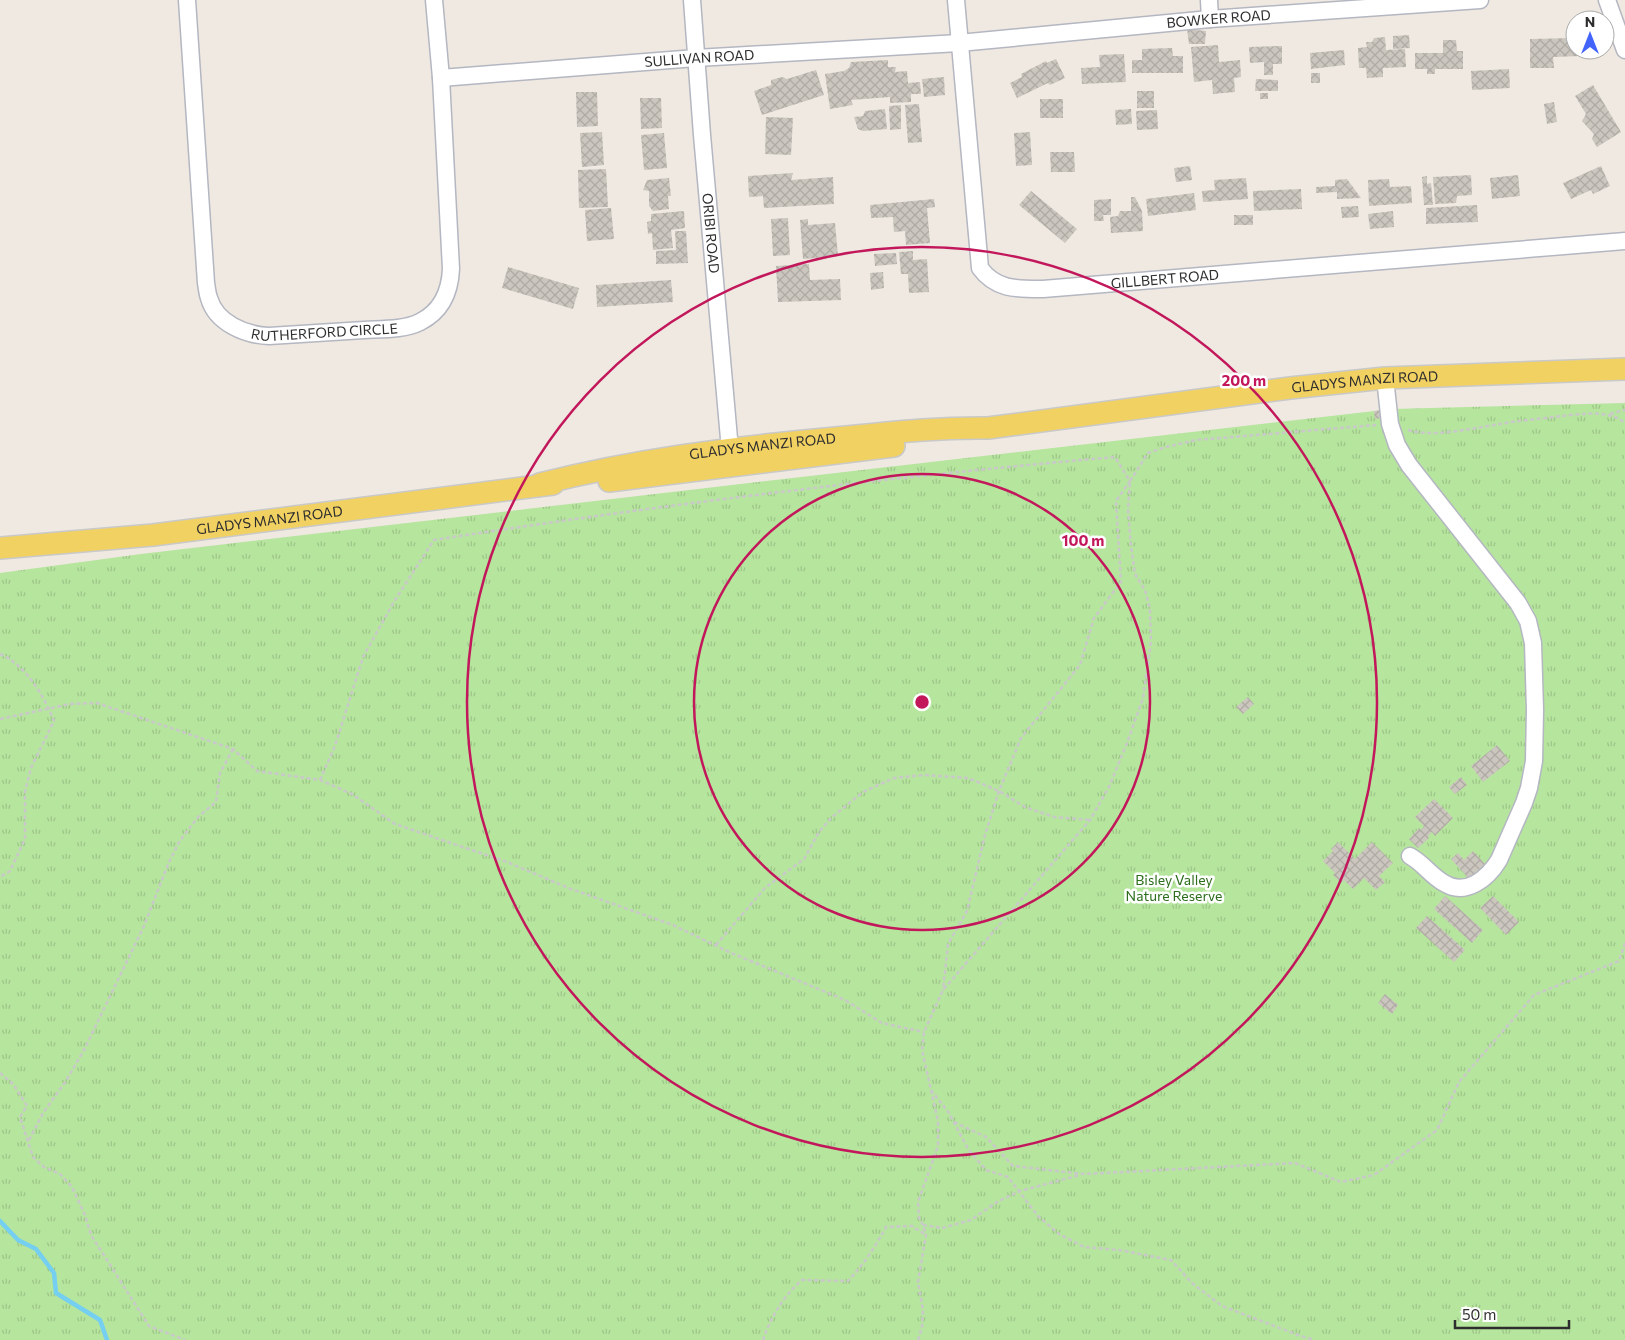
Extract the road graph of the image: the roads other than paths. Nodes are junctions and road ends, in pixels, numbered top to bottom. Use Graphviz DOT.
graph roads {
  1 [pos="187,0"];
  2 [pos="434,0"];
  3 [pos="692,0"];
  4 [pos="956,0"];
  5 [pos="1209,0"];
  6 [pos="1480,0"];
  7 [pos="1606,0"];
  8 [pos="1210,19"];
  9 [pos="959,43"];
  10 [pos="1625,50"];
  11 [pos="696,58"];
  12 [pos="441,78"];
  13 [pos="1625,241"];
  14 [pos="1625,369"];
  15 [pos="1385,378"];
  16 [pos="731,457"];
  17 [pos="0,548"];
  18 [pos="1410,856"];
  1 -- 12 [label="street, RUTHERFORD CIRCLE"];
  2 -- 12 [label="street, RUTHERFORD CIRCLE"];
  3 -- 11 [label="street, ORIBI ROAD"];
  4 -- 9 [label="street, GILLBERT ROAD"];
  5 -- 8 [label="street"];
  6 -- 8 [label="street, BOWKER ROAD"];
  7 -- 10 [label="street"];
  8 -- 9 [label="street, BOWKER ROAD"];
  9 -- 11 [label="street, SULLIVAN ROAD"];
  9 -- 13 [label="street, GILLBERT ROAD"];
  11 -- 12 [label="street, SULLIVAN ROAD"];
  11 -- 16 [label="street, ORIBI ROAD"];
  14 -- 15 [label="main road, GLADYS MANZI ROAD"];
  15 -- 16 [label="main road, GLADYS MANZI ROAD"];
  15 -- 18 [label="street"];
  16 -- 17 [label="main road, GLADYS MANZI ROAD"];
}
